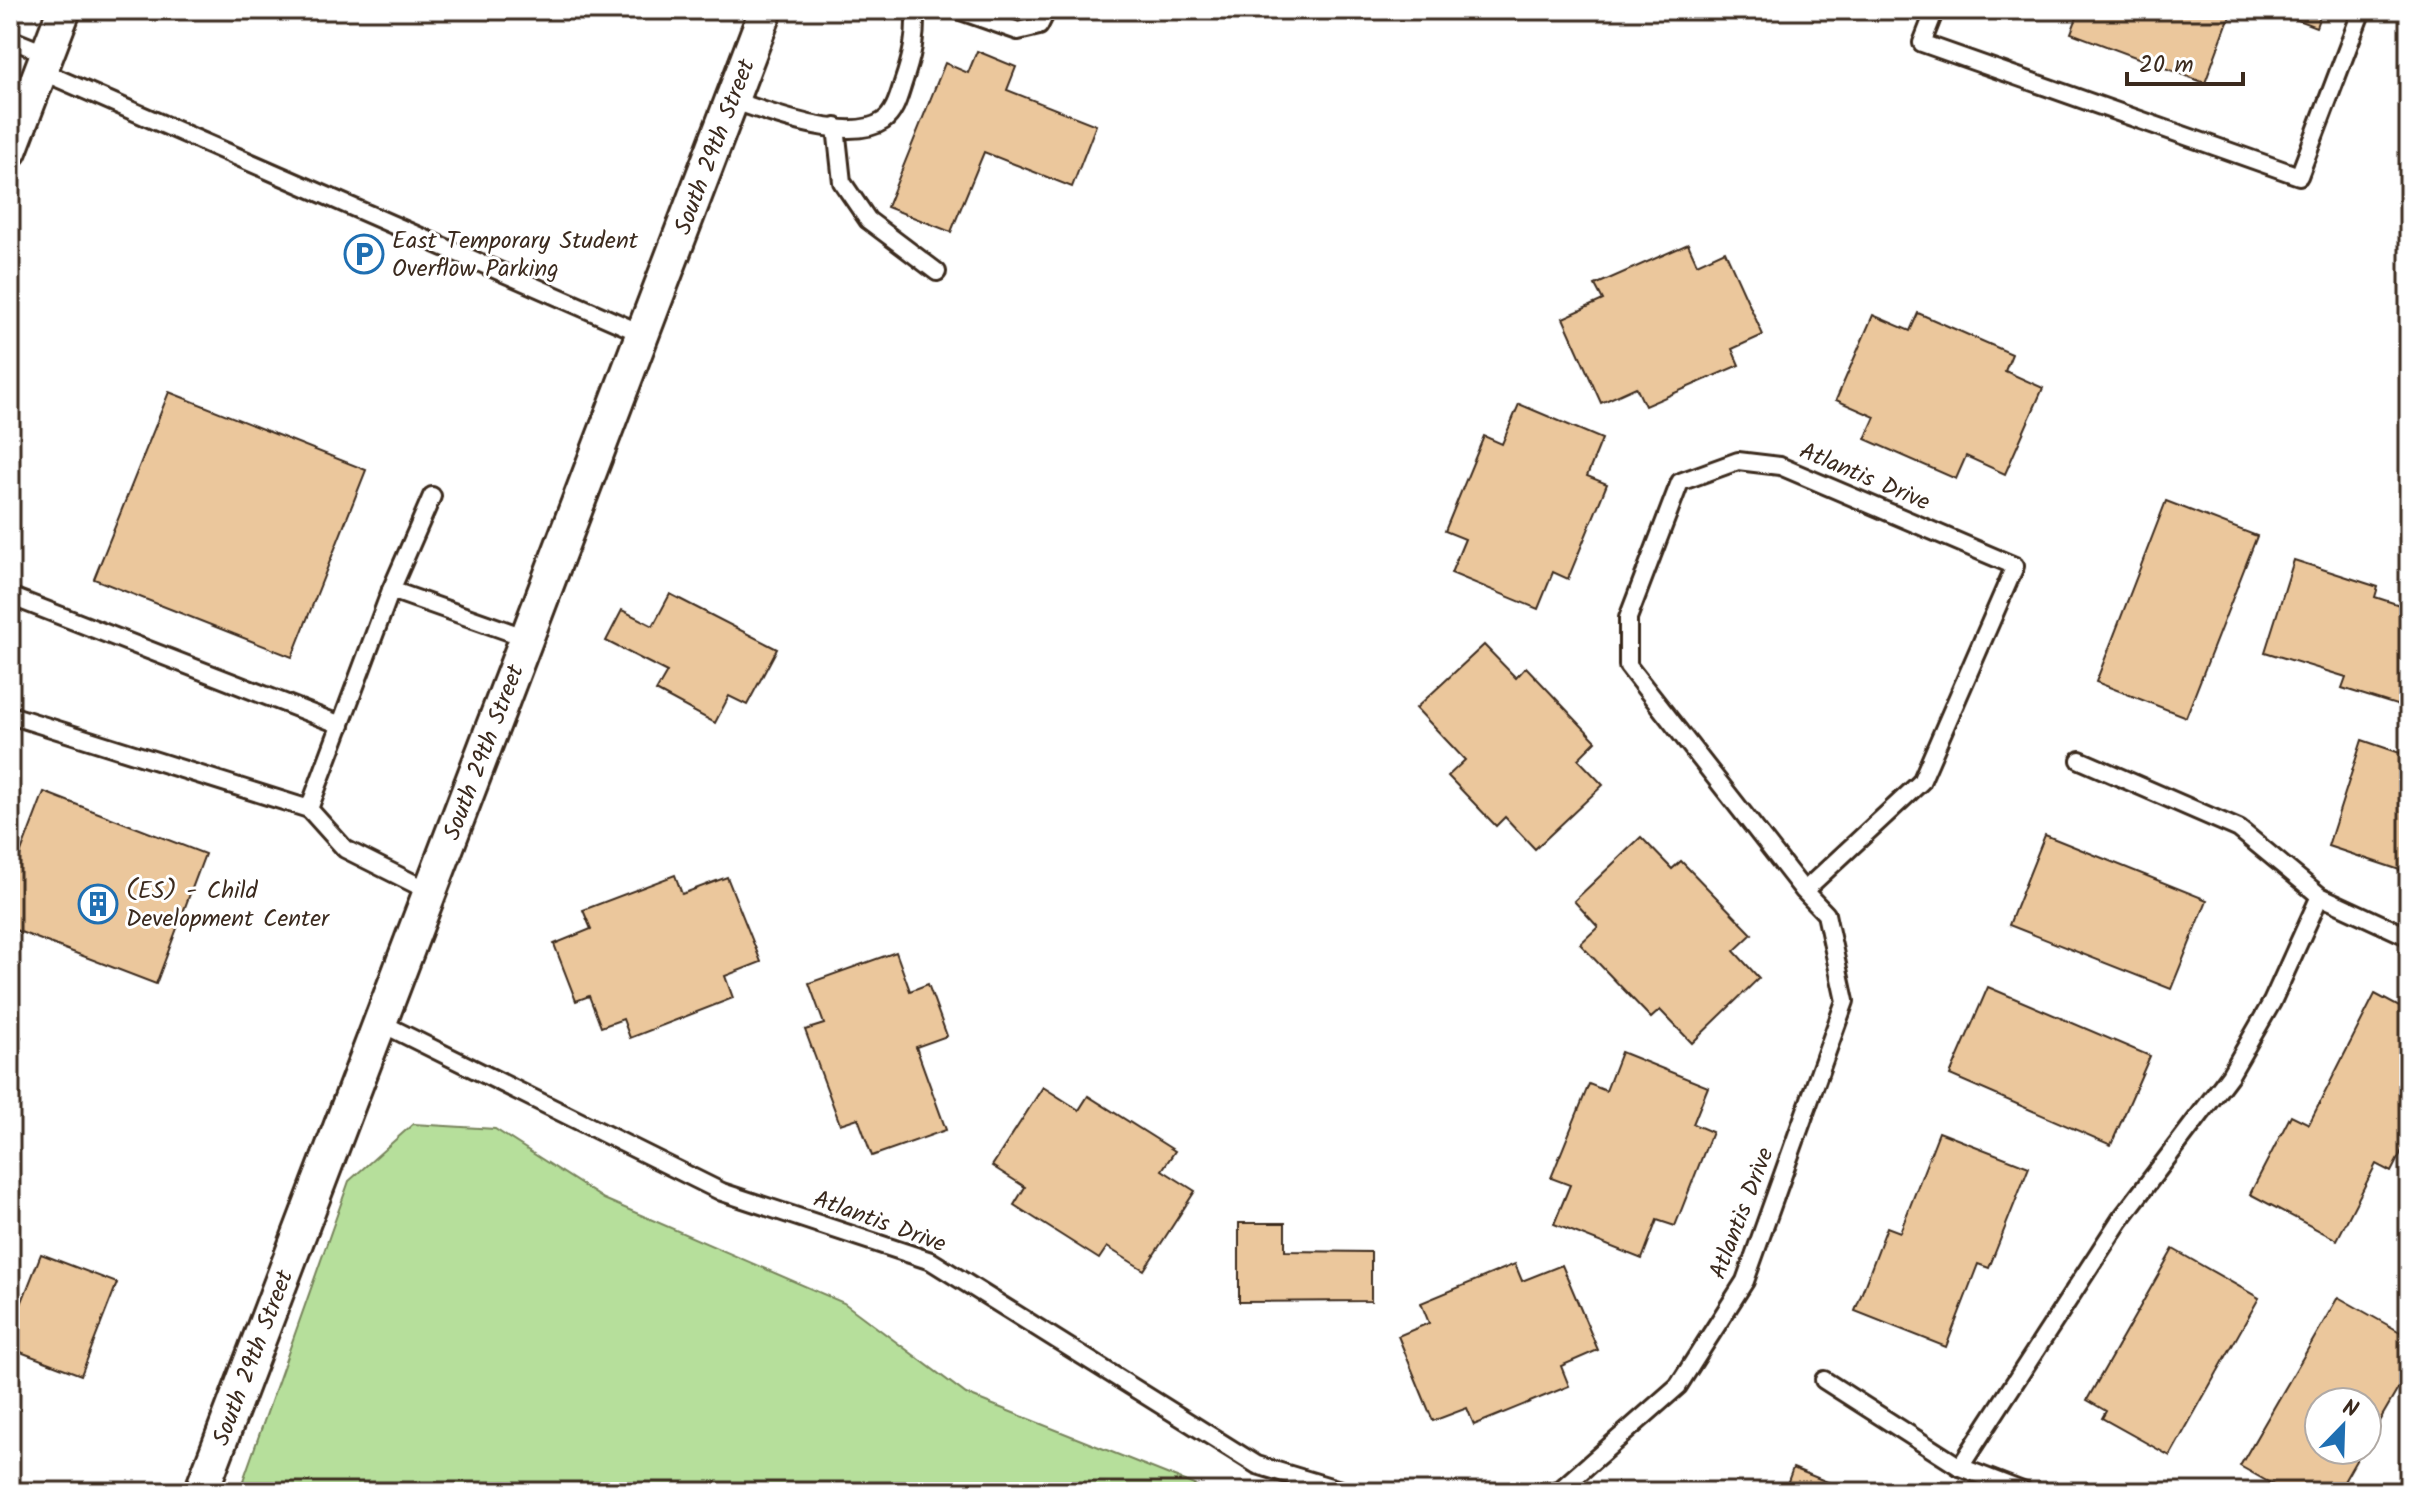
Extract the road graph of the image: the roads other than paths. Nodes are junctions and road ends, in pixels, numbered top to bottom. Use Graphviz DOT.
graph roads {
  1 [pos="64,10"];
  2 [pos="766,10"];
  3 [pos="915,10"];
  4 [pos="958,10"];
  5 [pos="1047,10"];
  6 [pos="1935,10"];
  7 [pos="2362,10"];
  8 [pos="10,39"];
  9 [pos="44,62"];
  10 [pos="732,100"];
  11 [pos="836,127"];
  12 [pos="10,151"];
  13 [pos="937,272"];
  14 [pos="643,334"];
  15 [pos="432,496"];
  16 [pos="391,590"];
  17 [pos="10,596"];
  18 [pos="527,638"];
  19 [pos="10,715"];
  20 [pos="341,725"];
  21 [pos="2080,760"];
  22 [pos="309,809"];
  23 [pos="1804,891"];
  24 [pos="431,892"];
  25 [pos="2320,896"];
  26 [pos="2409,937"];
  27 [pos="381,1023"];
  28 [pos="1824,1380"];
  29 [pos="1960,1467"];
  30 [pos="201,1492"];
  31 [pos="1347,1492"];
  32 [pos="1546,1492"];
  33 [pos="2025,1492"];
  1 -- 9 [label="street"];
  2 -- 10 [label="street, South 29th Street"];
  3 -- 11 [label="lane"];
  4 -- 5 [label="lane"];
  6 -- 7 [label="lane"];
  8 -- 9 [label="lane"];
  9 -- 12 [label="street"];
  9 -- 14 [label="lane"];
  10 -- 11 [label="lane"];
  10 -- 14 [label="street, South 29th Street"];
  11 -- 13 [label="lane"];
  14 -- 18 [label="street, South 29th Street"];
  15 -- 16 [label="lane"];
  16 -- 18 [label="lane"];
  16 -- 20 [label="lane"];
  17 -- 20 [label="lane"];
  18 -- 24 [label="street, South 29th Street"];
  19 -- 22 [label="lane"];
  20 -- 22 [label="lane"];
  21 -- 25 [label="lane"];
  22 -- 24 [label="lane"];
  23 -- 23 [label="lane, Atlantis Drive"];
  23 -- 32 [label="lane, Atlantis Drive"];
  24 -- 27 [label="street, South 29th Street"];
  25 -- 26 [label="lane"];
  25 -- 29 [label="lane"];
  27 -- 30 [label="street, South 29th Street"];
  27 -- 31 [label="lane, Atlantis Drive"];
  28 -- 29 [label="lane"];
  29 -- 33 [label="lane"];
}
